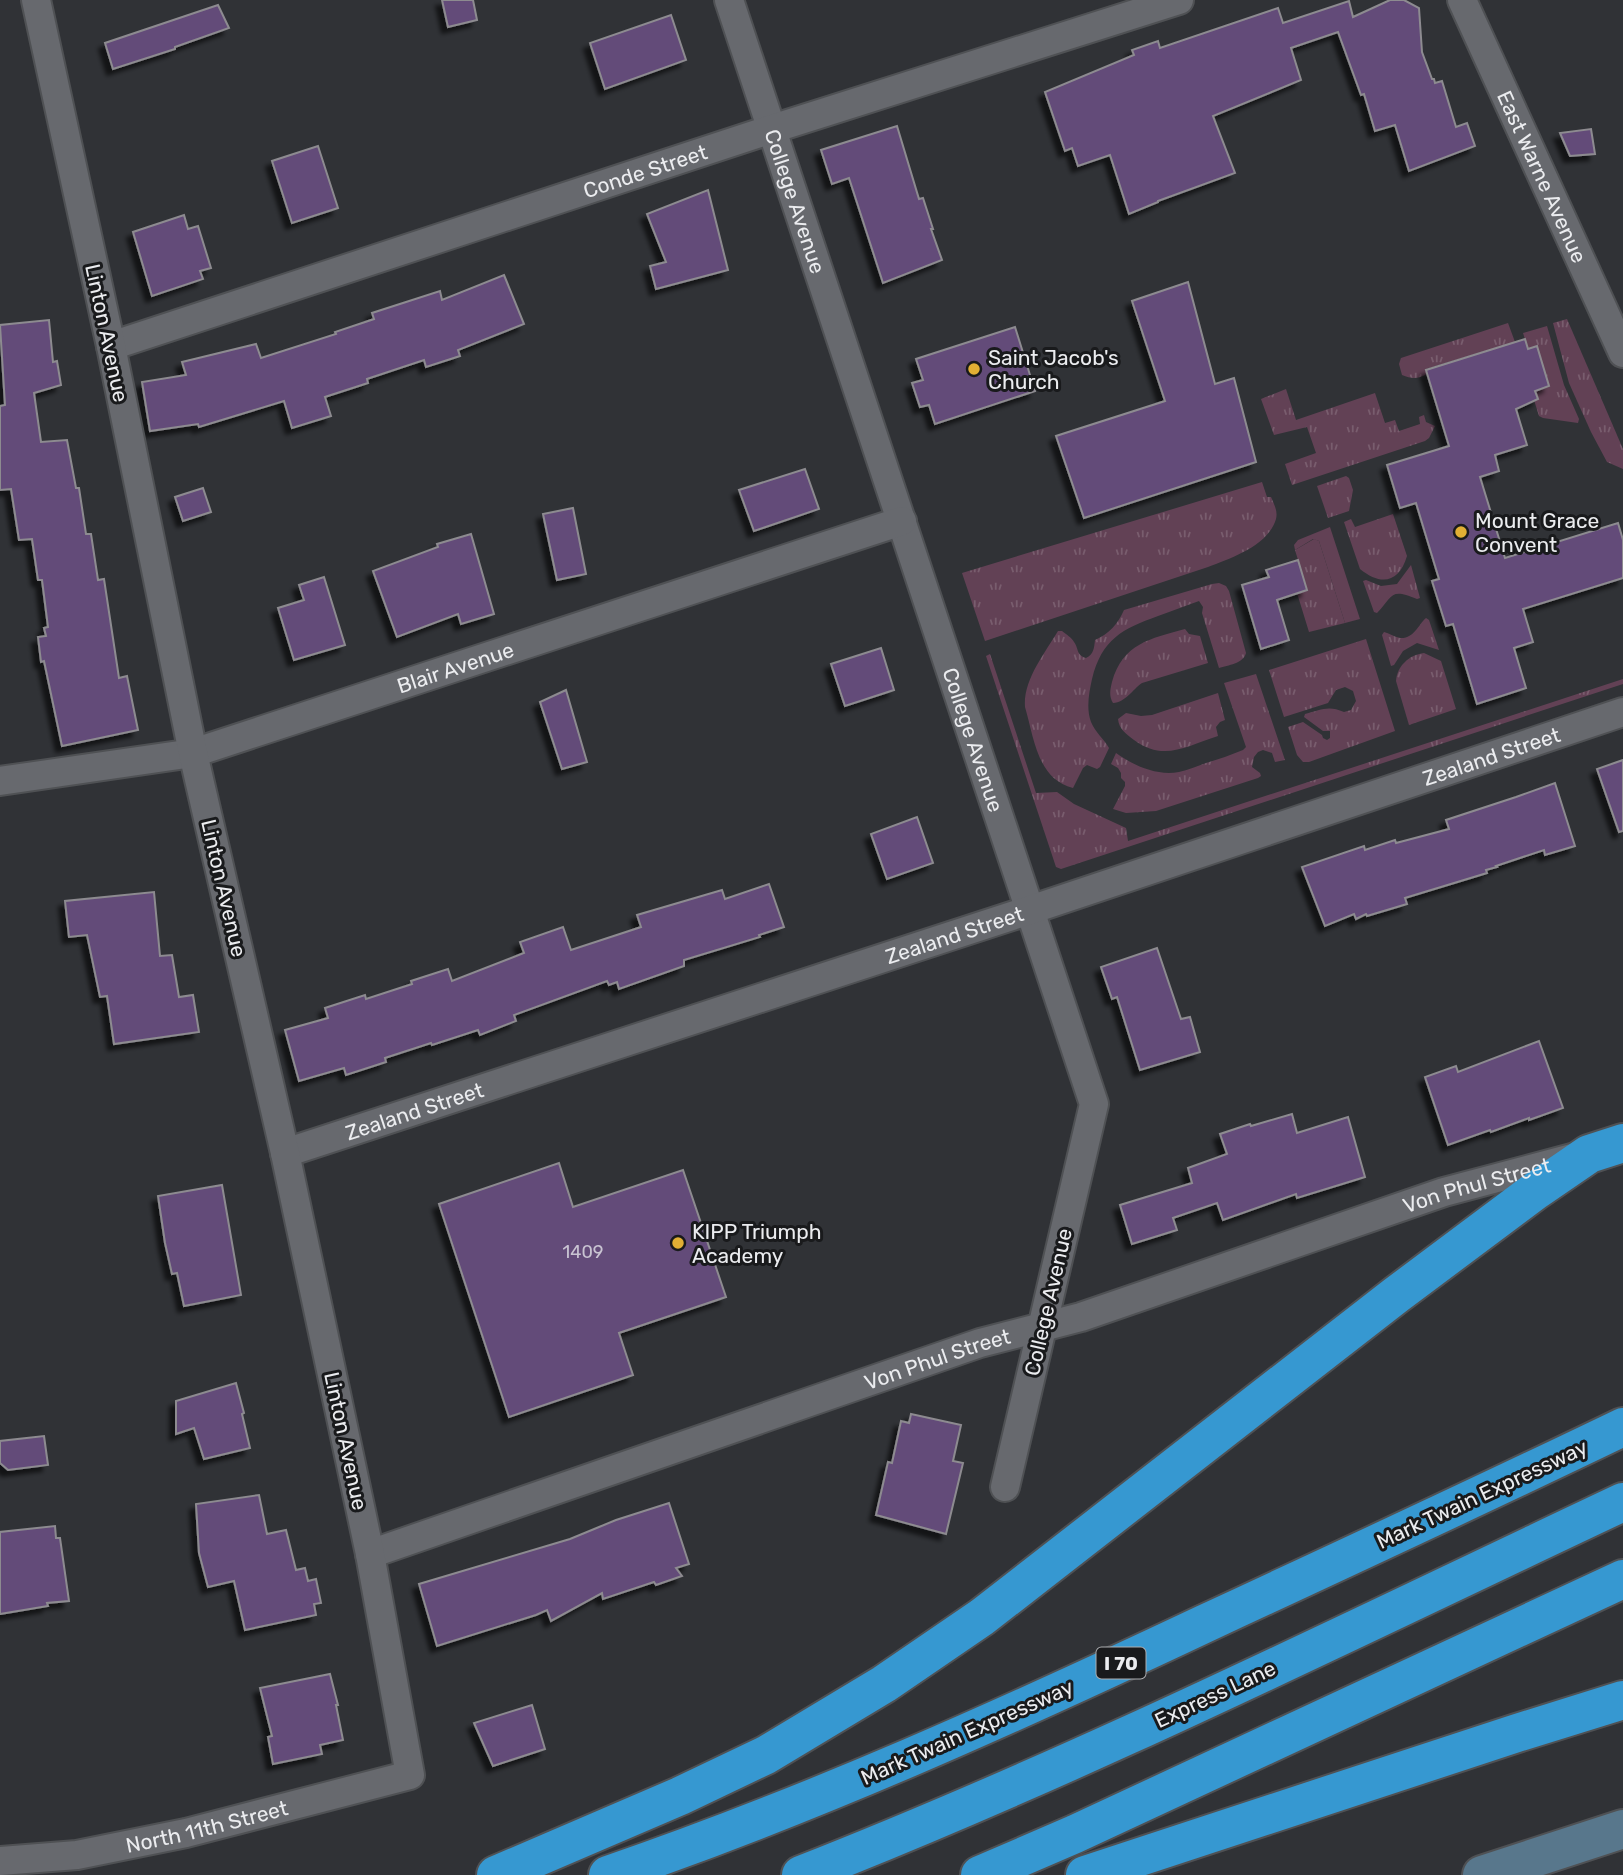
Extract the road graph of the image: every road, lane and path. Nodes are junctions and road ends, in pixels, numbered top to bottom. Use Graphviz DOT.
graph roads {
  1 [pos="36,0"];
  2 [pos="729,0"];
  3 [pos="1179,0"];
  4 [pos="1462,0"];
  5 [pos="772,129"];
  6 [pos="111,346"];
  7 [pos="1623,353"];
  8 [pos="902,521"];
  9 [pos="1623,712"];
  10 [pos="192,753"];
  11 [pos="0,781"];
  12 [pos="1030,910"];
  13 [pos="1606,1149"];
  14 [pos="285,1153"];
  15 [pos="1041,1328"];
  16 [pos="1623,1427"];
  17 [pos="1005,1487"];
  18 [pos="1623,1502"];
  19 [pos="370,1554"];
  20 [pos="1623,1578"];
  21 [pos="1623,1700"];
  22 [pos="410,1775"];
  23 [pos="1623,1829"];
  24 [pos="0,1861"];
  25 [pos="496,1875"];
  26 [pos="608,1875"];
  27 [pos="801,1875"];
  28 [pos="980,1875"];
  29 [pos="1085,1875"];
  30 [pos="1482,1875"];
  1 -- 6 [label="street, Linton Avenue"];
  2 -- 5 [label="street, College Avenue"];
  3 -- 5 [label="street, Conde Street"];
  4 -- 7 [label="street, East Warne Avenue"];
  5 -- 6 [label="street, Conde Street"];
  5 -- 8 [label="street, College Avenue"];
  6 -- 10 [label="street, Linton Avenue"];
  8 -- 10 [label="street, Blair Avenue"];
  8 -- 12 [label="street, College Avenue"];
  9 -- 12 [label="street, Zealand Street"];
  10 -- 11 [label="street, Blair Avenue"];
  10 -- 14 [label="street, Linton Avenue"];
  12 -- 14 [label="street, Zealand Street"];
  12 -- 15 [label="street, College Avenue"];
  13 -- 15 [label="street, Von Phul Street"];
  13 -- 25 [label="highway"];
  14 -- 19 [label="street, Linton Avenue"];
  15 -- 17 [label="street, College Avenue"];
  15 -- 19 [label="street, Von Phul Street"];
  16 -- 26 [label="highway, Mark Twain Expressway / I 70"];
  18 -- 27 [label="highway, Express Lane"];
  19 -- 22 [label="street, Linton Avenue"];
  20 -- 28 [label="highway"];
  21 -- 29 [label="highway"];
  22 -- 24 [label="street, North 11th Street"];
  23 -- 30 [label="main road"];
}
